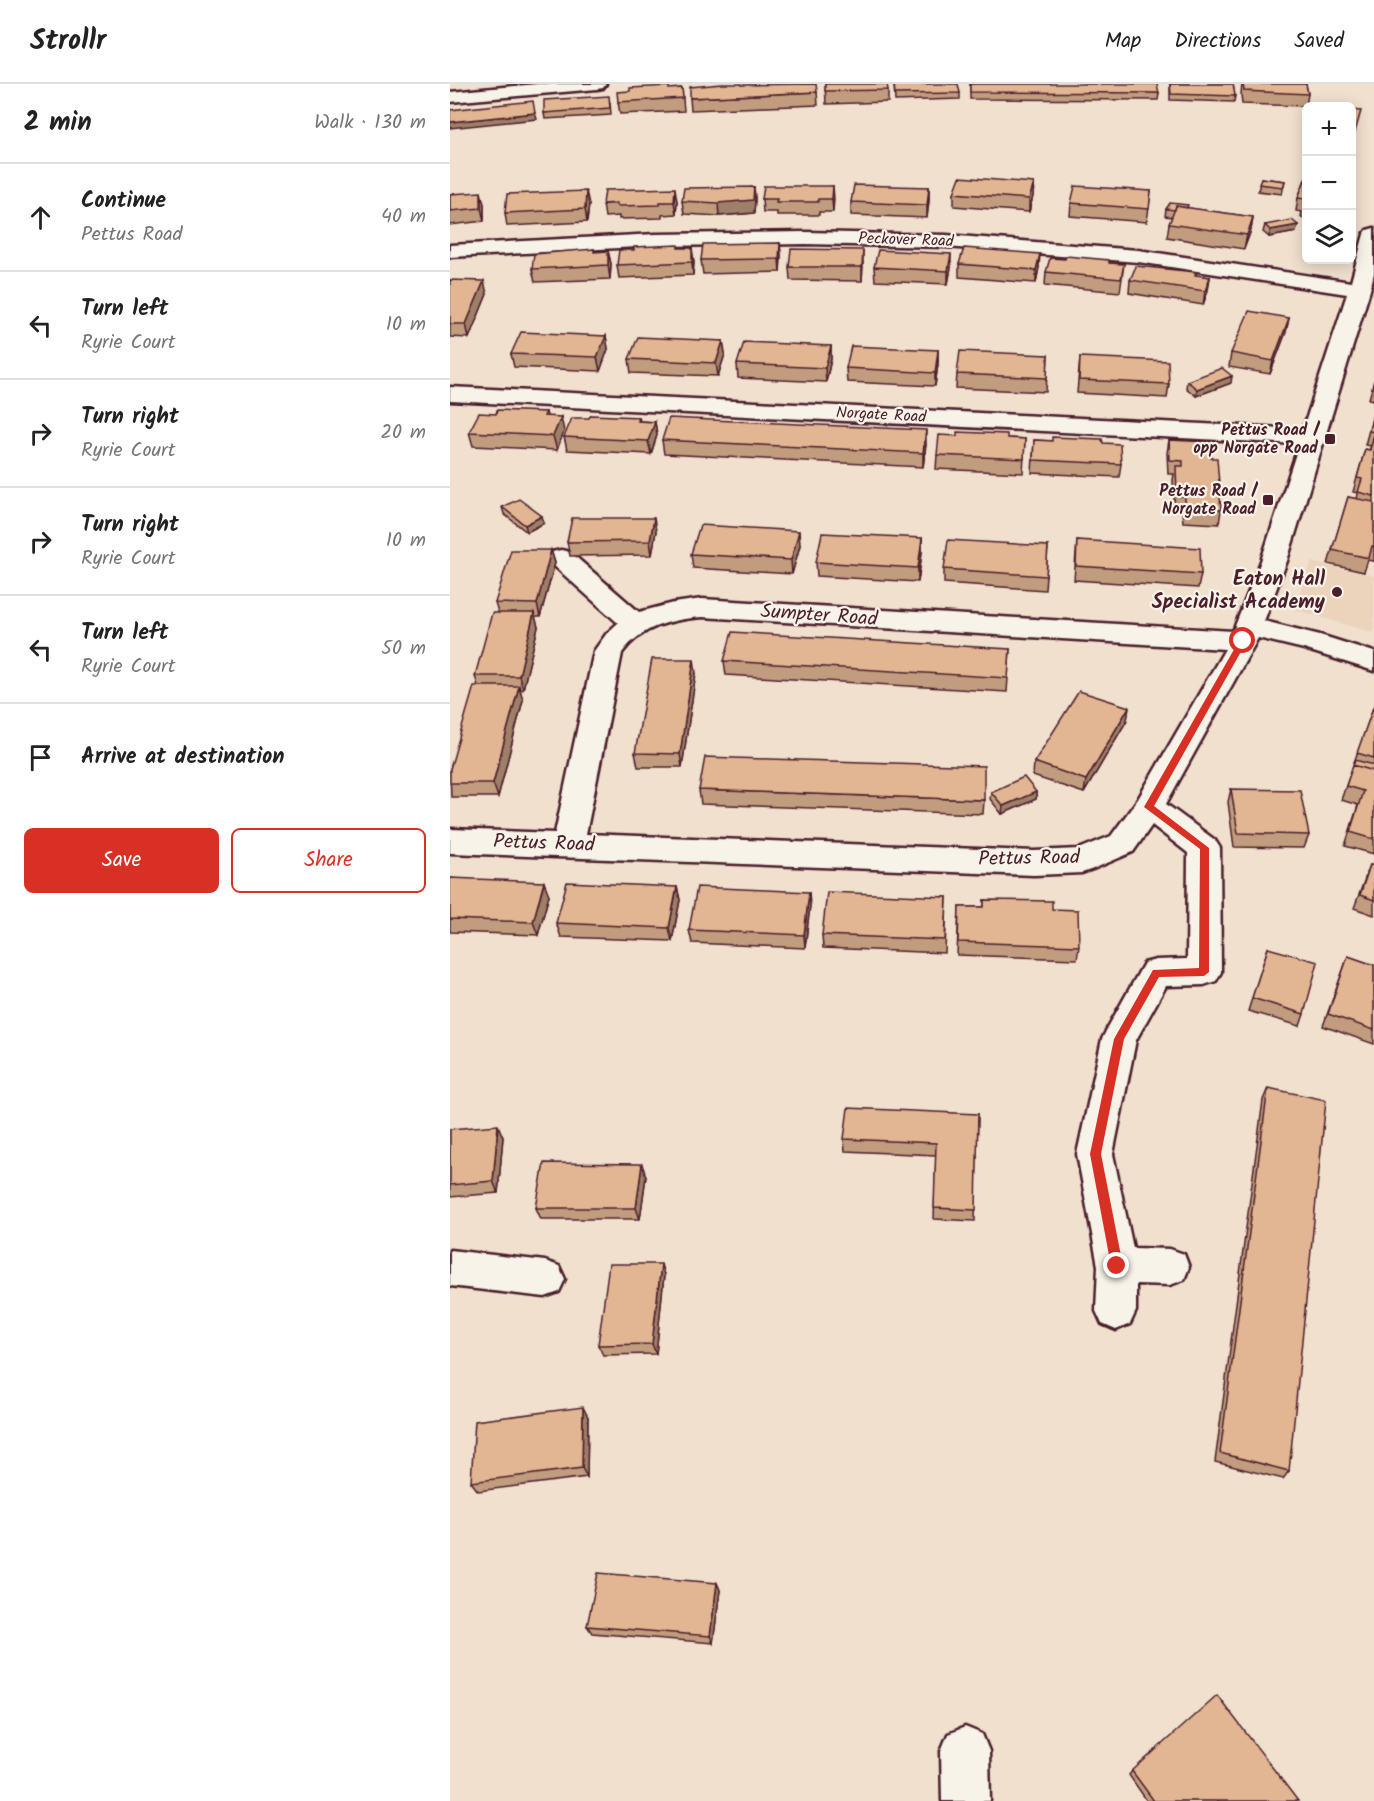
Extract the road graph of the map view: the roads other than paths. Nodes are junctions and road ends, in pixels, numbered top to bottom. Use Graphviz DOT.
graph roads {
  1 [pos="597,84"];
  2 [pos="529,86"];
  3 [pos="450,97"];
  4 [pos="1374,234"];
  5 [pos="450,251"];
  6 [pos="1359,290"];
  7 [pos="450,394"];
  8 [pos="1311,437"];
  9 [pos="561,558"];
  10 [pos="636,624"];
  11 [pos="1246,634"];
  12 [pos="1374,663"];
  13 [pos="1149,807"];
  14 [pos="450,841"];
  15 [pos="568,845"];
  16 [pos="1117,1266"];
  17 [pos="1170,1267"];
  18 [pos="450,1268"];
  19 [pos="545,1279"];
  20 [pos="1116,1311"];
  21 [pos="965,1751"];
  22 [pos="966,1801"];
  1 -- 2 [label="street"];
  2 -- 3 [label="street"];
  4 -- 6 [label="street, Pettus Road"];
  5 -- 6 [label="street, Peckover Road"];
  6 -- 8 [label="street, Pettus Road"];
  7 -- 8 [label="street, Norgate Road"];
  8 -- 11 [label="street, Pettus Road"];
  9 -- 10 [label="street"];
  10 -- 11 [label="street, Sumpter Road"];
  10 -- 15 [label="street, Sumpter Road"];
  11 -- 12 [label="street, Sumpter Road"];
  11 -- 13 [label="street, Pettus Road"];
  13 -- 15 [label="street, Pettus Road"];
  13 -- 16 [label="street"];
  14 -- 15 [label="street, Pettus Road"];
  16 -- 17 [label="street"];
  16 -- 20 [label="street"];
  18 -- 19 [label="street"];
  21 -- 22 [label="street"];
}
